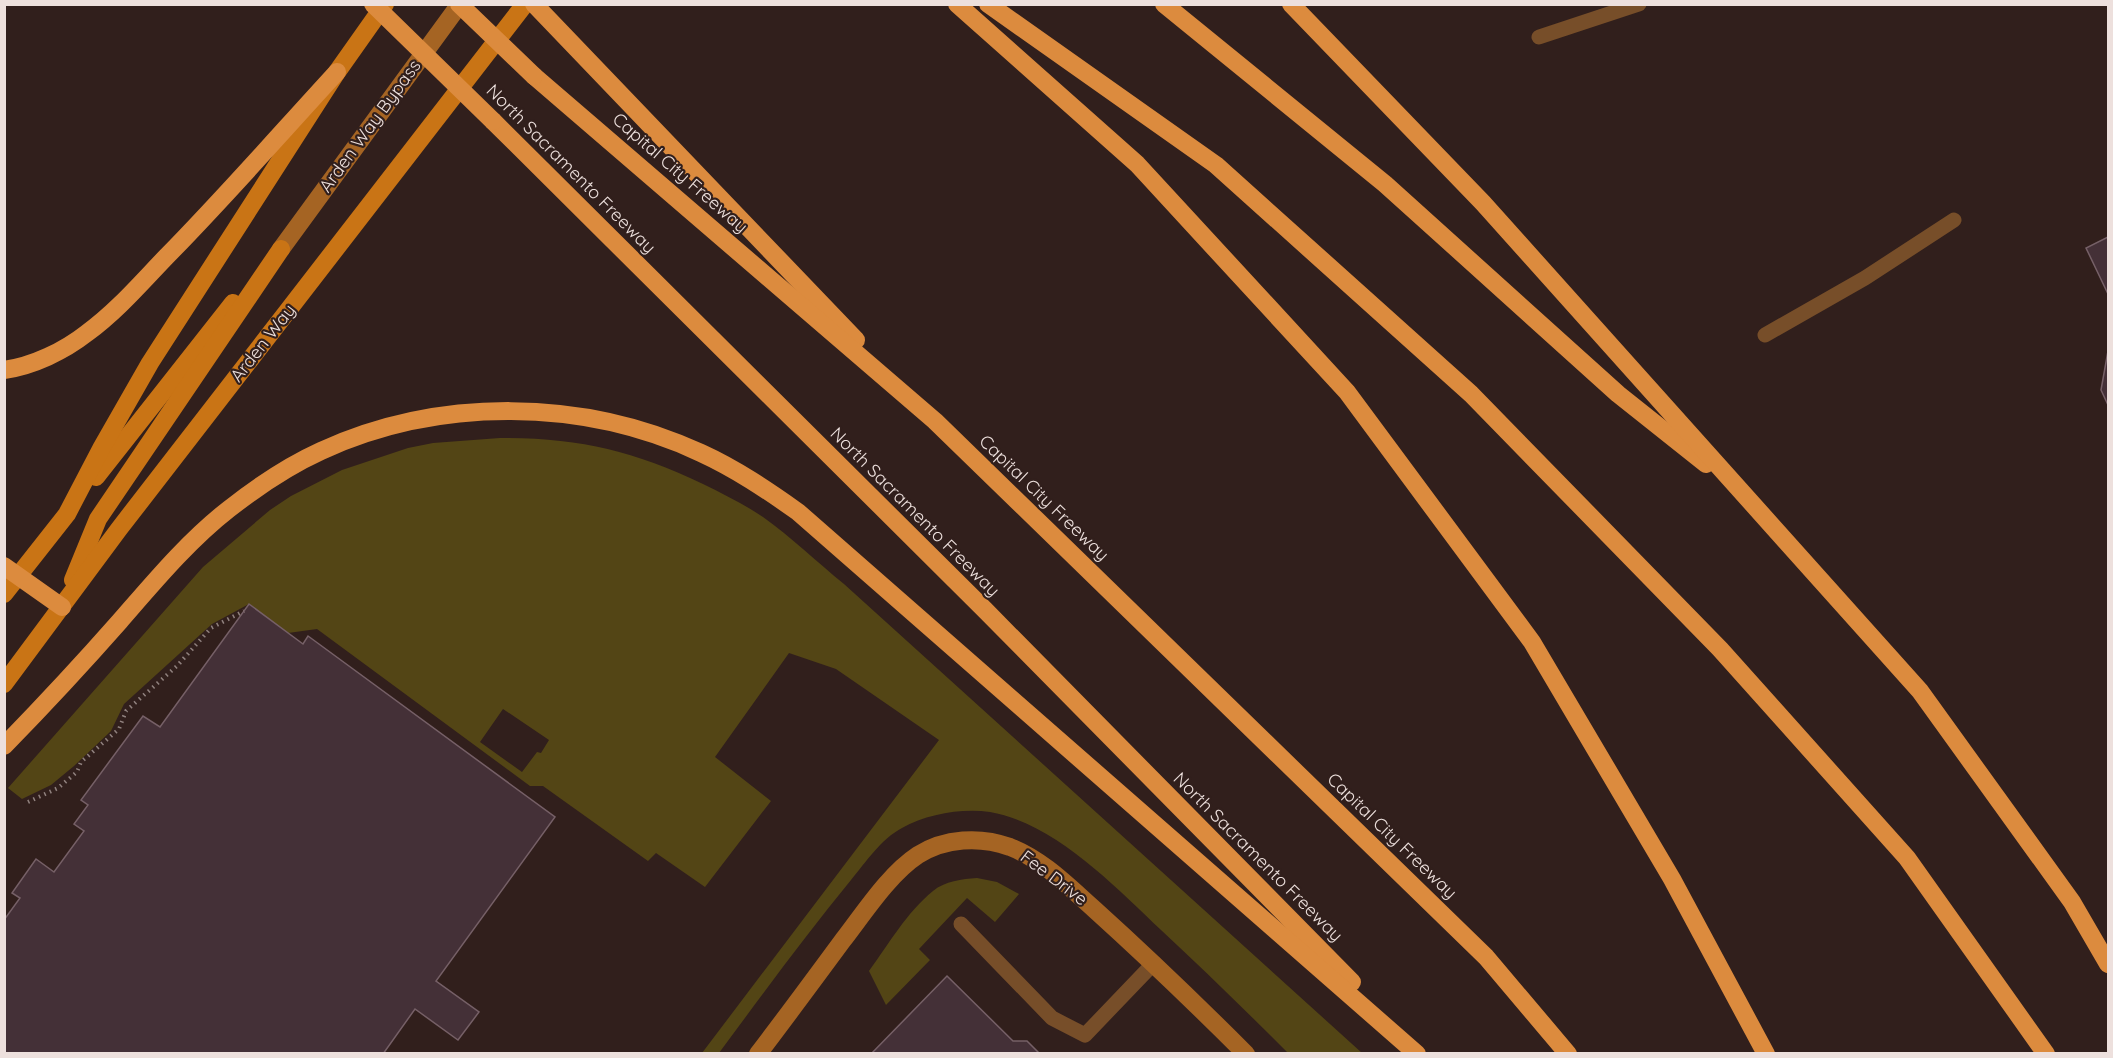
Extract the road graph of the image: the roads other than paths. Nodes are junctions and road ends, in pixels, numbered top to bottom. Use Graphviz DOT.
graph roads {
  1 [pos="373,4"];
  2 [pos="385,4"];
  3 [pos="459,4"];
  4 [pos="525,4"];
  5 [pos="534,4"];
  6 [pos="957,4"];
  7 [pos="988,4"];
  8 [pos="1164,4"];
  9 [pos="1291,4"];
  10 [pos="1639,4"];
  11 [pos="1539,37"];
  12 [pos="337,72"];
  13 [pos="1954,220"];
  14 [pos="281,249"];
  15 [pos="1766,335"];
  16 [pos="4,370"];
  17 [pos="935,421"];
  18 [pos="1747,497"];
  19 [pos="67,514"];
  20 [pos="12,571"];
  21 [pos="4,594"];
  22 [pos="62,607"];
  23 [pos="4,684"];
  24 [pos="4,746"];
  25 [pos="961,924"];
  26 [pos="1154,963"];
  27 [pos="2109,964"];
  28 [pos="758,1053"];
  29 [pos="1246,1053"];
  30 [pos="1418,1053"];
  31 [pos="1423,1053"];
  32 [pos="1568,1053"];
  33 [pos="1766,1053"];
  34 [pos="2046,1053"];
  1 -- 31 [label="highway, North Sacramento Freeway, bridge"];
  2 -- 12 [label="main road"];
  3 -- 14 [label="street, Arden Way Bypass"];
  3 -- 17 [label="highway, Capital City Freeway, bridge"];
  4 -- 22 [label="main road, Arden Way"];
  5 -- 17 [label="highway"];
  6 -- 33 [label="highway"];
  7 -- 34 [label="highway"];
  8 -- 18 [label="highway"];
  9 -- 18 [label="highway"];
  10 -- 11 [label="lane"];
  12 -- 16 [label="highway"];
  12 -- 19 [label="main road"];
  13 -- 15 [label="lane"];
  14 -- 19 [label="main road"];
  14 -- 22 [label="main road"];
  17 -- 32 [label="highway, Capital City Freeway"];
  18 -- 27 [label="highway"];
  19 -- 20 [label="main road"];
  20 -- 21 [label="main road"];
  20 -- 22 [label="highway"];
  22 -- 23 [label="main road, Arden Way"];
  24 -- 30 [label="highway"];
  25 -- 26 [label="lane"];
  26 -- 28 [label="street, Fee Drive"];
  26 -- 29 [label="street, Fee Drive"];
}
